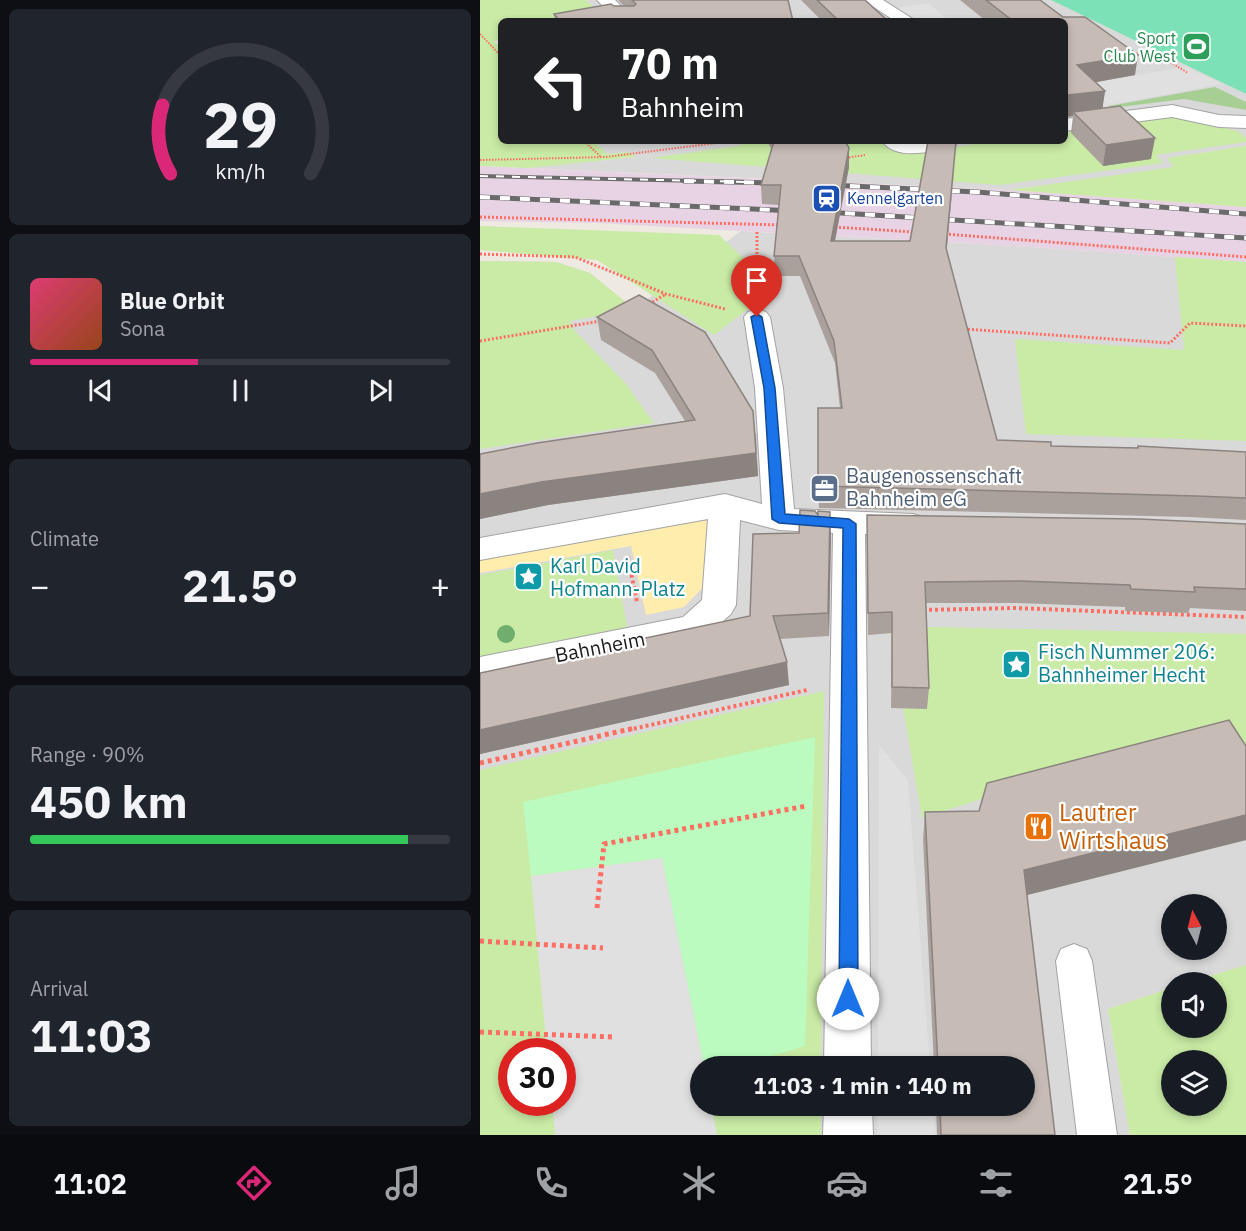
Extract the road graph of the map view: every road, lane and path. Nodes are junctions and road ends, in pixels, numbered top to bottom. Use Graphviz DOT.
graph roads {
  1 [pos="605,0"];
  2 [pos="871,0"];
  3 [pos="624,18"];
  4 [pos="902,18"];
  5 [pos="480,34"];
  6 [pos="1130,52"];
  7 [pos="498,53"];
  8 [pos="1188,73"];
  9 [pos="1075,107"];
  10 [pos="1104,120"];
  11 [pos="1246,122"];
  12 [pos="1068,125"];
  13 [pos="587,144"];
  14 [pos="709,144"];
  15 [pos="898,144"];
  16 [pos="602,158"];
  17 [pos="480,160"];
  18 [pos="836,160"];
  19 [pos="480,217"];
  20 [pos="783,225"];
  21 [pos="830,226"];
  22 [pos="757,232"];
  23 [pos="923,233"];
  24 [pos="935,234"];
  25 [pos="480,254"];
  26 [pos="1246,257"];
  27 [pos="666,294"];
  28 [pos="648,305"];
  29 [pos="757,317"];
  30 [pos="607,320"];
  31 [pos="1246,326"];
  32 [pos="957,328"];
  33 [pos="480,341"];
  34 [pos="725,505"];
  35 [pos="779,519"];
  36 [pos="849,524"];
  37 [pos="940,525"];
  38 [pos="480,549"];
  39 [pos="628,554"];
  40 [pos="920,610"];
  41 [pos="1246,617"];
  42 [pos="643,638"];
  43 [pos="480,671"];
  44 [pos="849,681"];
  45 [pos="480,763"];
  46 [pos="849,798"];
  47 [pos="597,908"];
  48 [pos="480,941"];
  49 [pos="603,948"];
  50 [pos="1074,961"];
  51 [pos="480,1032"];
  52 [pos="614,1037"];
  53 [pos="848,1056"];
  54 [pos="848,1116"];
  55 [pos="848,1135"];
  56 [pos="1097,1135"];
  1 -- 3 [label="street"];
  2 -- 4 [label="street"];
  5 -- 7 [label="path"];
  6 -- 8 [label="path"];
  9 -- 10 [label="street"];
  10 -- 11 [label="street"];
  10 -- 12 [label="street"];
  13 -- 16 [label="path"];
  14 -- 16 [label="path"];
  15 -- 18 [label="path"];
  16 -- 17 [label="path"];
  19 -- 20 [label="path"];
  21 -- 23 [label="path"];
  22 -- 29 [label="path"];
  24 -- 26 [label="path"];
  25 -- 27 [label="path"];
  27 -- 28 [label="path"];
  27 -- 29 [label="path"];
  29 -- 35 [label="street"];
  30 -- 33 [label="path"];
  31 -- 32 [label="path"];
  34 -- 35 [label="street"];
  34 -- 38 [label="street"];
  34 -- 42 [label="street, Bahnheim"];
  35 -- 36 [label="street"];
  36 -- 37 [label="street"];
  36 -- 44 [label="street"];
  39 -- 42 [label="path"];
  40 -- 41 [label="path"];
  42 -- 43 [label="street, Bahnheim"];
  44 -- 45 [label="path"];
  44 -- 46 [label="street"];
  46 -- 47 [label="path"];
  46 -- 53 [label="street"];
  48 -- 49 [label="path"];
  50 -- 56 [label="lane"];
  51 -- 52 [label="path"];
  54 -- 55 [label="street"];
}
